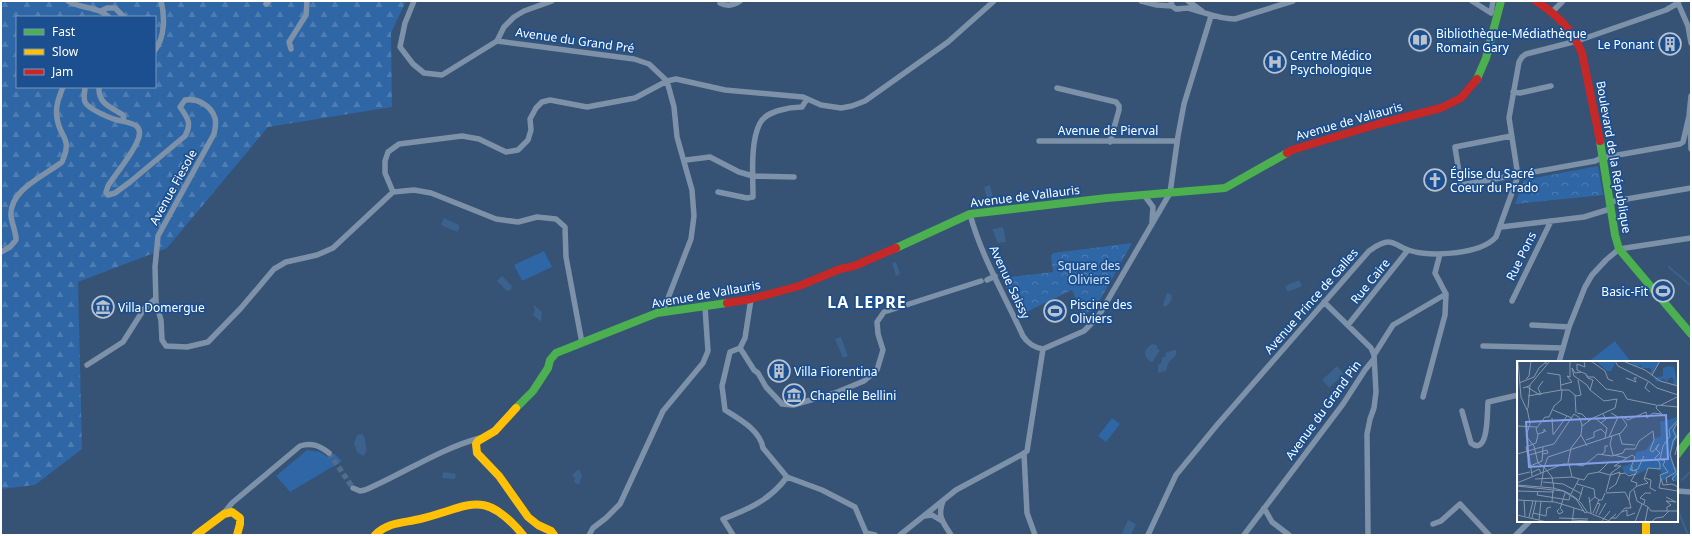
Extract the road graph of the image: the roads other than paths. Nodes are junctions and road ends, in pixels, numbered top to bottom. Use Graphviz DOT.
graph roads {
  1 [pos="68,1"];
  2 [pos="161,1"];
  3 [pos="307,1"];
  4 [pos="414,1"];
  5 [pos="552,1"];
  6 [pos="740,1"];
  7 [pos="994,1"];
  8 [pos="1141,1"];
  9 [pos="1187,1"];
  10 [pos="1293,1"];
  11 [pos="1472,1"];
  12 [pos="1493,1"];
  13 [pos="1501,1"];
  14 [pos="1536,1"];
  15 [pos="1563,1"];
  16 [pos="1679,2"];
  17 [pos="720,3"];
  18 [pos="1172,3"];
  19 [pos="1183,8"];
  20 [pos="101,11"];
  21 [pos="1552,12"];
  22 [pos="108,16"];
  23 [pos="123,16"];
  24 [pos="1211,16"];
  25 [pos="497,41"];
  26 [pos="1577,41"];
  27 [pos="1691,43"];
  28 [pos="156,49"];
  29 [pos="291,49"];
  30 [pos="667,81"];
  31 [pos="1551,86"];
  32 [pos="63,88"];
  33 [pos="85,88"];
  34 [pos="99,88"];
  35 [pos="1057,88"];
  36 [pos="1513,92"];
  37 [pos="1691,96"];
  38 [pos="807,99"];
  39 [pos="1689,116"];
  40 [pos="124,121"];
  41 [pos="1511,136"];
  42 [pos="1691,140"];
  43 [pos="1039,141"];
  44 [pos="1177,141"];
  45 [pos="1110,142"];
  46 [pos="1691,149"];
  47 [pos="1601,158"];
  48 [pos="686,160"];
  49 [pos="753,176"];
  50 [pos="1518,176"];
  51 [pos="794,177"];
  52 [pos="1691,188"];
  53 [pos="393,192"];
  54 [pos="718,192"];
  55 [pos="1170,193"];
  56 [pos="1144,195"];
  57 [pos="1610,206"];
  58 [pos="970,214"];
  59 [pos="1551,221"];
  60 [pos="1152,224"];
  61 [pos="1500,227"];
  62 [pos="1691,238"];
  63 [pos="1619,249"];
  64 [pos="1408,250"];
  65 [pos="1,252"];
  66 [pos="1440,254"];
  67 [pos="995,276"];
  68 [pos="987,280"];
  69 [pos="981,281"];
  70 [pos="1446,294"];
  71 [pos="156,299"];
  72 [pos="751,299"];
  73 [pos="1512,301"];
  74 [pos="1324,302"];
  75 [pos="705,307"];
  76 [pos="663,311"];
  77 [pos="1348,325"];
  78 [pos="1532,325"];
  79 [pos="1569,327"];
  80 [pos="1691,334"];
  81 [pos="582,343"];
  82 [pos="1483,346"];
  83 [pos="740,348"];
  84 [pos="1562,348"];
  85 [pos="1043,349"];
  86 [pos="1374,358"];
  87 [pos="1559,361"];
  88 [pos="87,365"];
  89 [pos="1517,395"];
  90 [pos="1423,397"];
  91 [pos="1462,411"];
  92 [pos="1691,436"];
  93 [pos="482,438"];
  94 [pos="329,453"];
  95 [pos="1024,454"];
  96 [pos="1678,454"];
  97 [pos="787,477"];
  98 [pos="353,488"];
  99 [pos="1678,491"];
  100 [pos="1691,492"];
  101 [pos="944,499"];
  102 [pos="1264,508"];
  103 [pos="224,514"];
  104 [pos="924,516"];
  105 [pos="943,522"];
  106 [pos="1529,522"];
  107 [pos="1646,522"];
  108 [pos="1433,524"];
  109 [pos="866,534"];
  110 [pos="196,535"];
  111 [pos="236,535"];
  112 [pos="375,535"];
  113 [pos="523,535"];
  114 [pos="554,535"];
  115 [pos="589,535"];
  116 [pos="733,535"];
  117 [pos="875,535"];
  118 [pos="900,535"];
  119 [pos="951,535"];
  120 [pos="1035,535"];
  121 [pos="1148,535"];
  122 [pos="1244,535"];
  123 [pos="1289,535"];
  124 [pos="1368,535"];
  125 [pos="1489,535"];
  126 [pos="1516,535"];
  127 [pos="1646,535"];
  1 -- 20 [label="street"];
  2 -- 28 [label="street"];
  3 -- 29 [label="street"];
  4 -- 25 [label="street"];
  5 -- 25 [label="street"];
  6 -- 17 [label="street"];
  7 -- 38 [label="street"];
  8 -- 18 [label="street"];
  9 -- 19 [label="street"];
  9 -- 24 [label="street"];
  10 -- 24 [label="street"];
  11 -- 12 [label="street"];
  13 -- 55 [label="main road, Avenue de Vallauris"];
  14 -- 21 [label="main road, Boulevard de la République"];
  15 -- 21 [label="street"];
  16 -- 26 [label="street"];
  16 -- 27 [label="street"];
  18 -- 19 [label="street"];
  19 -- 24 [label="street"];
  20 -- 22 [label="street"];
  20 -- 23 [label="street"];
  21 -- 26 [label="main road, Boulevard de la République"];
  24 -- 44 [label="street"];
  25 -- 30 [label="street, Avenue du Grand Pré"];
  26 -- 36 [label="street"];
  26 -- 47 [label="main road, Boulevard de la République"];
  30 -- 38 [label="street"];
  30 -- 53 [label="street"];
  30 -- 76 [label="street"];
  31 -- 36 [label="street"];
  32 -- 65 [label="street"];
  33 -- 40 [label="street"];
  34 -- 40 [label="street"];
  35 -- 45 [label="street"];
  36 -- 41 [label="street"];
  37 -- 39 [label="street"];
  38 -- 49 [label="street"];
  39 -- 42 [label="street"];
  39 -- 47 [label="street"];
  40 -- 71 [label="street, Avenue Fiesole"];
  41 -- 50 [label="street"];
  41 -- 50 [label="street"];
  42 -- 46 [label="street"];
  43 -- 45 [label="street, Avenue de Pierval"];
  44 -- 45 [label="street, Avenue de Pierval"];
  44 -- 55 [label="street"];
  47 -- 50 [label="street"];
  47 -- 57 [label="main road, Boulevard de la République"];
  48 -- 49 [label="street"];
  49 -- 51 [label="street"];
  49 -- 54 [label="street"];
  50 -- 61 [label="street, Avenue Prince de Galles"];
  52 -- 57 [label="street"];
  53 -- 71 [label="street, Avenue Fiesole"];
  53 -- 81 [label="street"];
  55 -- 56 [label="main road, Avenue de Vallauris"];
  55 -- 60 [label="street"];
  56 -- 58 [label="main road, Avenue de Vallauris"];
  56 -- 60 [label="street"];
  57 -- 59 [label="street"];
  57 -- 63 [label="main road, Boulevard de la République"];
  58 -- 67 [label="street, Avenue Saissy"];
  58 -- 72 [label="main road, Avenue de Vallauris"];
  59 -- 61 [label="street"];
  59 -- 73 [label="street, Rue Pons"];
  60 -- 85 [label="street"];
  61 -- 66 [label="street, Avenue Prince de Galles"];
  62 -- 63 [label="street"];
  63 -- 79 [label="street"];
  63 -- 80 [label="main road, Boulevard de la République"];
  64 -- 66 [label="street, Avenue Prince de Galles"];
  64 -- 74 [label="street, Avenue Prince de Galles"];
  64 -- 77 [label="street, Rue Caire"];
  66 -- 70 [label="street"];
  67 -- 68 [label="street"];
  67 -- 85 [label="street, Avenue Saissy"];
  69 -- 83 [label="street"];
  70 -- 86 [label="street"];
  70 -- 90 [label="street"];
  71 -- 88 [label="street"];
  72 -- 75 [label="main road, Avenue de Vallauris"];
  72 -- 83 [label="street"];
  74 -- 77 [label="street, Avenue du Grand Pin"];
  74 -- 121 [label="street, Avenue Prince de Galles"];
  75 -- 76 [label="main road, Avenue de Vallauris"];
  75 -- 115 [label="street"];
  76 -- 81 [label="main road, Avenue de Vallauris"];
  77 -- 86 [label="street, Avenue du Grand Pin"];
  78 -- 79 [label="street"];
  79 -- 84 [label="street"];
  81 -- 93 [label="main road, Avenue de Vallauris"];
  82 -- 84 [label="street"];
  83 -- 97 [label="street"];
  84 -- 87 [label="street"];
  85 -- 95 [label="street"];
  86 -- 102 [label="street, Avenue du Grand Pin"];
  86 -- 124 [label="street"];
  89 -- 91 [label="street"];
  92 -- 96 [label="main road"];
  93 -- 98 [label="street"];
  93 -- 114 [label="main road"];
  94 -- 103 [label="street"];
  95 -- 101 [label="street"];
  95 -- 120 [label="street"];
  97 -- 109 [label="street"];
  97 -- 116 [label="street"];
  99 -- 100 [label="street"];
  101 -- 104 [label="street"];
  101 -- 105 [label="street"];
  102 -- 122 [label="street, Avenue du Grand Pin"];
  102 -- 123 [label="street"];
  103 -- 110 [label="main road"];
  103 -- 111 [label="main road"];
  104 -- 105 [label="street"];
  104 -- 118 [label="street"];
  105 -- 119 [label="street"];
  106 -- 126 [label="street"];
  107 -- 127 [label="main road"];
  108 -- 125 [label="street"];
  109 -- 117 [label="street"];
  112 -- 113 [label="main road"];
}
